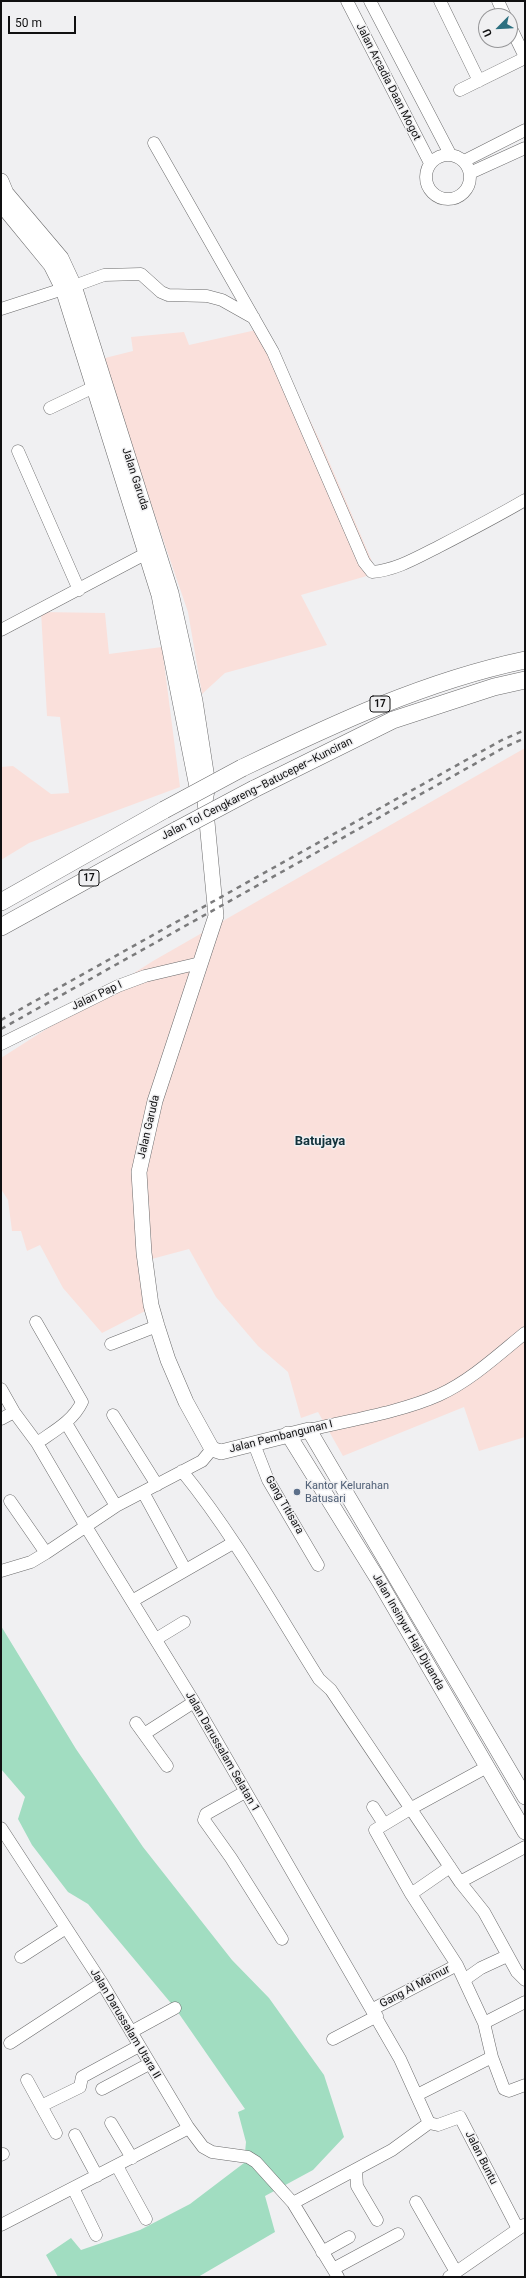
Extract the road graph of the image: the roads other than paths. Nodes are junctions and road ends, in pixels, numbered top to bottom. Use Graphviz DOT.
graph roads {
  1 [pos="347,1"];
  2 [pos="370,1"];
  3 [pos="440,1"];
  4 [pos="518,43"];
  5 [pos="525,57"];
  6 [pos="479,81"];
  7 [pos="460,90"];
  8 [pos="525,130"];
  9 [pos="154,143"];
  10 [pos="525,148"];
  11 [pos="450,154"];
  12 [pos="464,161"];
  13 [pos="430,163"];
  14 [pos="470,173"];
  15 [pos="1,181"];
  16 [pos="1,204"];
  17 [pos="68,287"];
  18 [pos="2,307"];
  19 [pos="254,318"];
  20 [pos="94,387"];
  21 [pos="50,408"];
  22 [pos="108,412"];
  23 [pos="119,449"];
  24 [pos="18,451"];
  25 [pos="525,500"];
  26 [pos="147,553"];
  27 [pos="79,590"];
  28 [pos="165,594"];
  29 [pos="1,630"];
  30 [pos="525,660"];
  31 [pos="525,680"];
  32 [pos="1,902"];
  33 [pos="1,927"];
  34 [pos="200,964"];
  35 [pos="1,1044"];
  36 [pos="36,1322"];
  37 [pos="157,1326"];
  38 [pos="525,1333"];
  39 [pos="111,1344"];
  40 [pos="1,1389"];
  41 [pos="14,1412"];
  42 [pos="113,1415"];
  43 [pos="1,1419"];
  44 [pos="66,1423"];
  45 [pos="309,1430"];
  46 [pos="288,1434"];
  47 [pos="37,1443"];
  48 [pos="254,1444"];
  49 [pos="212,1449"];
  50 [pos="182,1471"];
  51 [pos="157,1485"];
  52 [pos="143,1492"];
  53 [pos="10,1501"];
  54 [pos="116,1506"];
  55 [pos="85,1525"];
  56 [pos="233,1543"];
  57 [pos="46,1553"];
  58 [pos="318,1565"];
  59 [pos="185,1569"];
  60 [pos="1,1571"];
  61 [pos="132,1601"];
  62 [pos="184,1622"];
  63 [pos="156,1639"];
  64 [pos="194,1702"];
  65 [pos="136,1723"];
  66 [pos="144,1734"];
  67 [pos="167,1766"];
  68 [pos="487,1767"];
  69 [pos="245,1792"];
  70 [pos="525,1797"];
  71 [pos="373,1807"];
  72 [pos="410,1809"];
  73 [pos="384,1824"];
  74 [pos="1,1828"];
  75 [pos="525,1832"];
  76 [pos="525,1847"];
  77 [pos="450,1867"];
  78 [pos="460,1882"];
  79 [pos="412,1894"];
  80 [pos="66,1928"];
  81 [pos="282,1939"];
  82 [pos="507,1956"];
  83 [pos="21,1957"];
  84 [pos="457,1965"];
  85 [pos="464,1980"];
  86 [pos="525,1980"];
  87 [pos="102,1983"];
  88 [pos="525,2002"];
  89 [pos="175,2008"];
  90 [pos="375,2013"];
  91 [pos="484,2023"];
  92 [pos="131,2032"];
  93 [pos="332,2039"];
  94 [pos="10,2043"];
  95 [pos="139,2046"];
  96 [pos="492,2057"];
  97 [pos="149,2064"];
  98 [pos="26,2080"];
  99 [pos="525,2085"];
  100 [pos="102,2089"];
  101 [pos="417,2096"];
  102 [pos="41,2106"];
  103 [pos="111,2123"];
  104 [pos="429,2123"];
  105 [pos="188,2127"];
  106 [pos="56,2133"];
  107 [pos="75,2135"];
  108 [pos="132,2158"];
  109 [pos="117,2166"];
  110 [pos="356,2170"];
  111 [pos="97,2176"];
  112 [pos="73,2188"];
  113 [pos="416,2202"];
  114 [pos="293,2203"];
  115 [pos="146,2219"];
  116 [pos="377,2220"];
  117 [pos="1,2225"];
  118 [pos="522,2227"];
  119 [pos="398,2234"];
  120 [pos="96,2235"];
  121 [pos="349,2237"];
  122 [pos="322,2252"];
  123 [pos="336,2273"];
  124 [pos="453,2275"];
  1 -- 13 [label="street, Jalan Arcadia Daan Mogot"];
  2 -- 11 [label="street, Jalan Arcadia Daan Mogot"];
  3 -- 6 [label="street"];
  4 -- 5 [label="street"];
  5 -- 6 [label="street"];
  6 -- 7 [label="street"];
  8 -- 12 [label="street"];
  9 -- 19 [label="street"];
  10 -- 14 [label="street"];
  11 -- 12 [label="street"];
  11 -- 13 [label="street"];
  12 -- 14 [label="street"];
  13 -- 14 [label="street"];
  15 -- 17 [label="main road, Jalan Garuda"];
  16 -- 17 [label="main road, Jalan Garuda"];
  17 -- 18 [label="street"];
  17 -- 19 [label="street"];
  17 -- 20 [label="main road, Jalan Garuda"];
  17 -- 22 [label="main road, Jalan Garuda"];
  19 -- 25 [label="street"];
  20 -- 21 [label="street"];
  20 -- 22 [label="main road, Jalan Garuda"];
  22 -- 23 [label="main road, Jalan Garuda"];
  23 -- 26 [label="main road, Jalan Garuda"];
  23 -- 28 [label="main road, Jalan Garuda"];
  24 -- 27 [label="street"];
  26 -- 27 [label="street"];
  26 -- 28 [label="main road, Jalan Garuda"];
  27 -- 29 [label="street"];
  28 -- 34 [label="main road, Jalan Garuda"];
  30 -- 32 [label="highway, Jalan Tol Cengkareng–Batuceper–Kunciran / 17, bridge"];
  31 -- 33 [label="highway, Jalan Tol Cengkareng–Batuceper–Kunciran / 17, bridge"];
  34 -- 35 [label="street, Jalan Pap I"];
  34 -- 37 [label="main road, Jalan Garuda"];
  36 -- 44 [label="street"];
  37 -- 39 [label="street"];
  37 -- 49 [label="main road, Jalan Garuda"];
  38 -- 45 [label="street, Jalan Pembangunan I"];
  40 -- 41 [label="street, Jalan Darussalam Selatan 1"];
  41 -- 43 [label="street"];
  41 -- 47 [label="street, Jalan Darussalam Selatan 1"];
  42 -- 51 [label="street"];
  44 -- 47 [label="street"];
  44 -- 54 [label="street"];
  45 -- 46 [label="main road, Jalan Pembangunan I"];
  45 -- 70 [label="main road, Jalan Insinyur Haji Djuanda"];
  46 -- 48 [label="main road, Jalan Pembangunan I"];
  46 -- 68 [label="main road, Jalan Insinyur Haji Djuanda"];
  47 -- 55 [label="street, Jalan Darussalam Selatan 1"];
  48 -- 49 [label="main road, Jalan Pembangunan I"];
  48 -- 58 [label="street, Gang Titisara"];
  49 -- 50 [label="street"];
  50 -- 51 [label="street"];
  50 -- 56 [label="street"];
  51 -- 52 [label="street"];
  52 -- 54 [label="street"];
  52 -- 59 [label="street"];
  53 -- 57 [label="street"];
  54 -- 55 [label="street"];
  55 -- 57 [label="street"];
  55 -- 61 [label="street, Jalan Darussalam Selatan 1"];
  56 -- 59 [label="street"];
  56 -- 72 [label="street"];
  57 -- 60 [label="street"];
  59 -- 61 [label="street"];
  61 -- 63 [label="street, Jalan Darussalam Selatan 1"];
  62 -- 63 [label="street"];
  63 -- 64 [label="street, Jalan Darussalam Selatan 1"];
  64 -- 66 [label="street"];
  64 -- 69 [label="street, Jalan Darussalam Selatan 1"];
  65 -- 66 [label="street"];
  66 -- 67 [label="street"];
  68 -- 72 [label="street"];
  68 -- 75 [label="main road, Jalan Insinyur Haji Djuanda"];
  69 -- 81 [label="street"];
  69 -- 90 [label="street, Jalan Darussalam Selatan 1"];
  71 -- 73 [label="street"];
  72 -- 73 [label="street"];
  72 -- 77 [label="street"];
  73 -- 79 [label="street"];
  74 -- 80 [label="street, Jalan Darussalam Utara II"];
  76 -- 78 [label="street"];
  77 -- 78 [label="street"];
  77 -- 79 [label="street"];
  78 -- 82 [label="street"];
  79 -- 84 [label="street"];
  80 -- 83 [label="street"];
  80 -- 87 [label="street, Jalan Darussalam Utara II"];
  82 -- 85 [label="street"];
  82 -- 86 [label="street"];
  84 -- 85 [label="street"];
  84 -- 90 [label="street, Gang Al Ma'mur"];
  85 -- 91 [label="street"];
  87 -- 92 [label="street, Jalan Darussalam Utara II"];
  87 -- 94 [label="street"];
  88 -- 91 [label="street"];
  89 -- 92 [label="street"];
  90 -- 93 [label="street, Gang Al Ma'mur"];
  90 -- 101 [label="street, Jalan Darussalam Selatan 1"];
  91 -- 96 [label="street"];
  92 -- 95 [label="street, Jalan Darussalam Utara II"];
  95 -- 97 [label="street, Jalan Darussalam Utara II"];
  95 -- 102 [label="street"];
  96 -- 99 [label="street"];
  96 -- 101 [label="street"];
  97 -- 100 [label="street"];
  97 -- 105 [label="street, Jalan Darussalam Utara II"];
  98 -- 102 [label="street"];
  101 -- 104 [label="street, Jalan Darussalam Selatan 1"];
  102 -- 106 [label="street"];
  103 -- 108 [label="street"];
  104 -- 110 [label="street"];
  104 -- 118 [label="street, Jalan Buntu"];
  105 -- 108 [label="street"];
  105 -- 114 [label="street, Jalan Darussalam Utara II"];
  107 -- 111 [label="street"];
  108 -- 109 [label="street"];
  109 -- 111 [label="street"];
  109 -- 115 [label="street"];
  110 -- 114 [label="street"];
  110 -- 116 [label="street"];
  111 -- 112 [label="street"];
  112 -- 117 [label="street"];
  112 -- 120 [label="street"];
  113 -- 124 [label="street"];
  114 -- 122 [label="street, Jalan Darussalam Utara II"];
  118 -- 124 [label="street"];
  119 -- 123 [label="street"];
  121 -- 122 [label="street"];
  122 -- 123 [label="street, Jalan Darussalam Utara II"];
}
